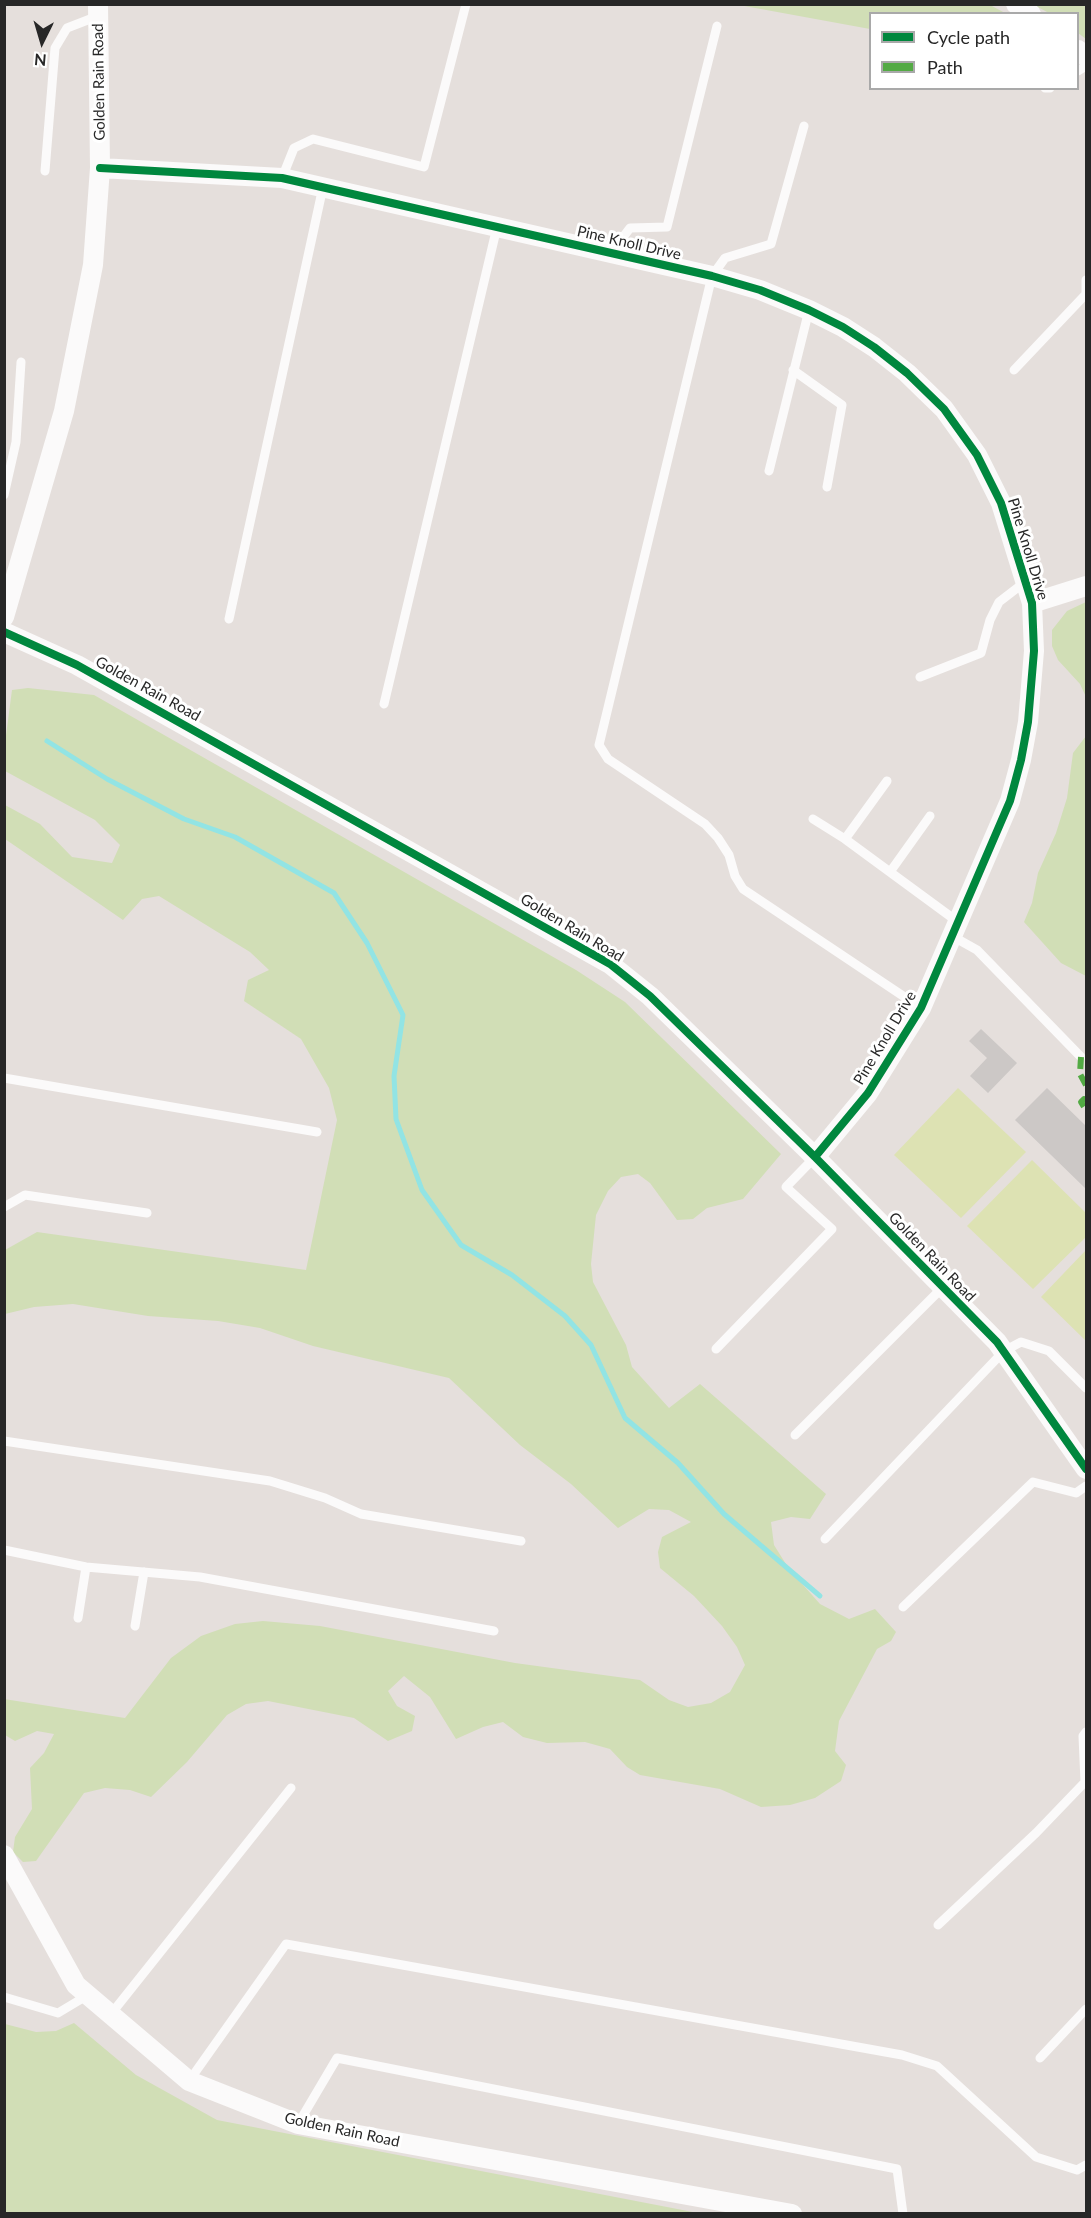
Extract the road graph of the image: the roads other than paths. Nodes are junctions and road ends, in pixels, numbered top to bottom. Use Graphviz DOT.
graph roads {
  1 [pos="466,4"];
  2 [pos="98,10"];
  3 [pos="717,26"];
  4 [pos="804,126"];
  5 [pos="100,168"];
  6 [pos="45,171"];
  7 [pos="282,178"];
  8 [pos="323,187"];
  9 [pos="497,227"];
  10 [pos="611,253"];
  11 [pos="712,276"];
  12 [pos="1086,280"];
  13 [pos="809,310"];
  14 [pos="21,362"];
  15 [pos="793,370"];
  16 [pos="1014,370"];
  17 [pos="769,471"];
  18 [pos="826,487"];
  19 [pos="4,495"];
  20 [pos="1025,582"];
  21 [pos="1086,586"];
  22 [pos="1032,603"];
  23 [pos="4,617"];
  24 [pos="229,619"];
  25 [pos="4,632"];
  26 [pos="920,677"];
  27 [pos="384,704"];
  28 [pos="887,781"];
  29 [pos="930,816"];
  30 [pos="813,819"];
  31 [pos="845,839"];
  32 [pos="890,872"];
  33 [pos="955,929"];
  34 [pos="921,1008"];
  35 [pos="1081,1057"];
  36 [pos="4,1078"];
  37 [pos="317,1132"];
  38 [pos="815,1157"];
  39 [pos="4,1207"];
  40 [pos="147,1213"];
  41 [pos="943,1287"];
  42 [pos="716,1349"];
  43 [pos="1004,1351"];
  44 [pos="1086,1388"];
  45 [pos="795,1435"];
  46 [pos="4,1441"];
  47 [pos="1086,1469"];
  48 [pos="1086,1486"];
  49 [pos="825,1539"];
  50 [pos="521,1541"];
  51 [pos="4,1550"];
  52 [pos="86,1567"];
  53 [pos="144,1572"];
  54 [pos="903,1607"];
  55 [pos="78,1618"];
  56 [pos="135,1626"];
  57 [pos="494,1631"];
  58 [pos="1086,1732"];
  59 [pos="291,1788"];
  60 [pos="4,1855"];
  61 [pos="938,1925"];
  62 [pos="88,1995"];
  63 [pos="4,1997"];
  64 [pos="1086,2009"];
  65 [pos="111,2014"];
  66 [pos="1040,2058"];
  67 [pos="189,2080"];
  68 [pos="298,2124"];
  69 [pos="1086,2165"];
  70 [pos="792,2214"];
  71 [pos="903,2214"];
  1 -- 7 [label="lane"];
  2 -- 5 [label="street, Golden Rain Road"];
  2 -- 6 [label="lane"];
  3 -- 10 [label="lane"];
  4 -- 11 [label="lane"];
  5 -- 7 [label="street, Pine Knoll Drive"];
  5 -- 23 [label="street, Golden Rain Road"];
  7 -- 8 [label="street, Pine Knoll Drive"];
  8 -- 9 [label="street, Pine Knoll Drive"];
  8 -- 24 [label="lane"];
  9 -- 10 [label="street, Pine Knoll Drive"];
  9 -- 27 [label="lane"];
  10 -- 11 [label="street, Pine Knoll Drive"];
  11 -- 13 [label="street, Pine Knoll Drive"];
  11 -- 34 [label="lane"];
  12 -- 16 [label="lane"];
  13 -- 15 [label="lane"];
  13 -- 20 [label="street, Pine Knoll Drive"];
  14 -- 19 [label="lane"];
  15 -- 17 [label="lane"];
  15 -- 18 [label="lane"];
  20 -- 22 [label="street, Pine Knoll Drive"];
  20 -- 26 [label="lane"];
  21 -- 22 [label="street"];
  22 -- 33 [label="street, Pine Knoll Drive"];
  25 -- 38 [label="street, Golden Rain Road"];
  28 -- 31 [label="lane"];
  29 -- 32 [label="lane"];
  30 -- 31 [label="lane"];
  31 -- 32 [label="lane"];
  32 -- 33 [label="lane"];
  33 -- 34 [label="street, Pine Knoll Drive"];
  33 -- 35 [label="lane"];
  34 -- 38 [label="street, Pine Knoll Drive"];
  36 -- 37 [label="lane"];
  38 -- 41 [label="street, Golden Rain Road"];
  38 -- 42 [label="lane"];
  39 -- 40 [label="lane"];
  41 -- 43 [label="street, Golden Rain Road"];
  41 -- 45 [label="lane"];
  43 -- 44 [label="lane"];
  43 -- 47 [label="street, Golden Rain Road"];
  43 -- 49 [label="lane"];
  46 -- 50 [label="lane"];
  48 -- 54 [label="lane"];
  51 -- 52 [label="lane"];
  52 -- 53 [label="lane"];
  52 -- 55 [label="lane"];
  53 -- 56 [label="lane"];
  53 -- 57 [label="lane"];
  58 -- 61 [label="lane"];
  59 -- 65 [label="lane"];
  60 -- 62 [label="street, Golden Rain Road"];
  62 -- 63 [label="lane"];
  62 -- 65 [label="street, Golden Rain Road"];
  64 -- 66 [label="lane"];
  65 -- 67 [label="street, Golden Rain Road"];
  67 -- 68 [label="street, Golden Rain Road"];
  67 -- 69 [label="lane"];
  68 -- 70 [label="street, Golden Rain Road"];
  68 -- 71 [label="lane"];
}
